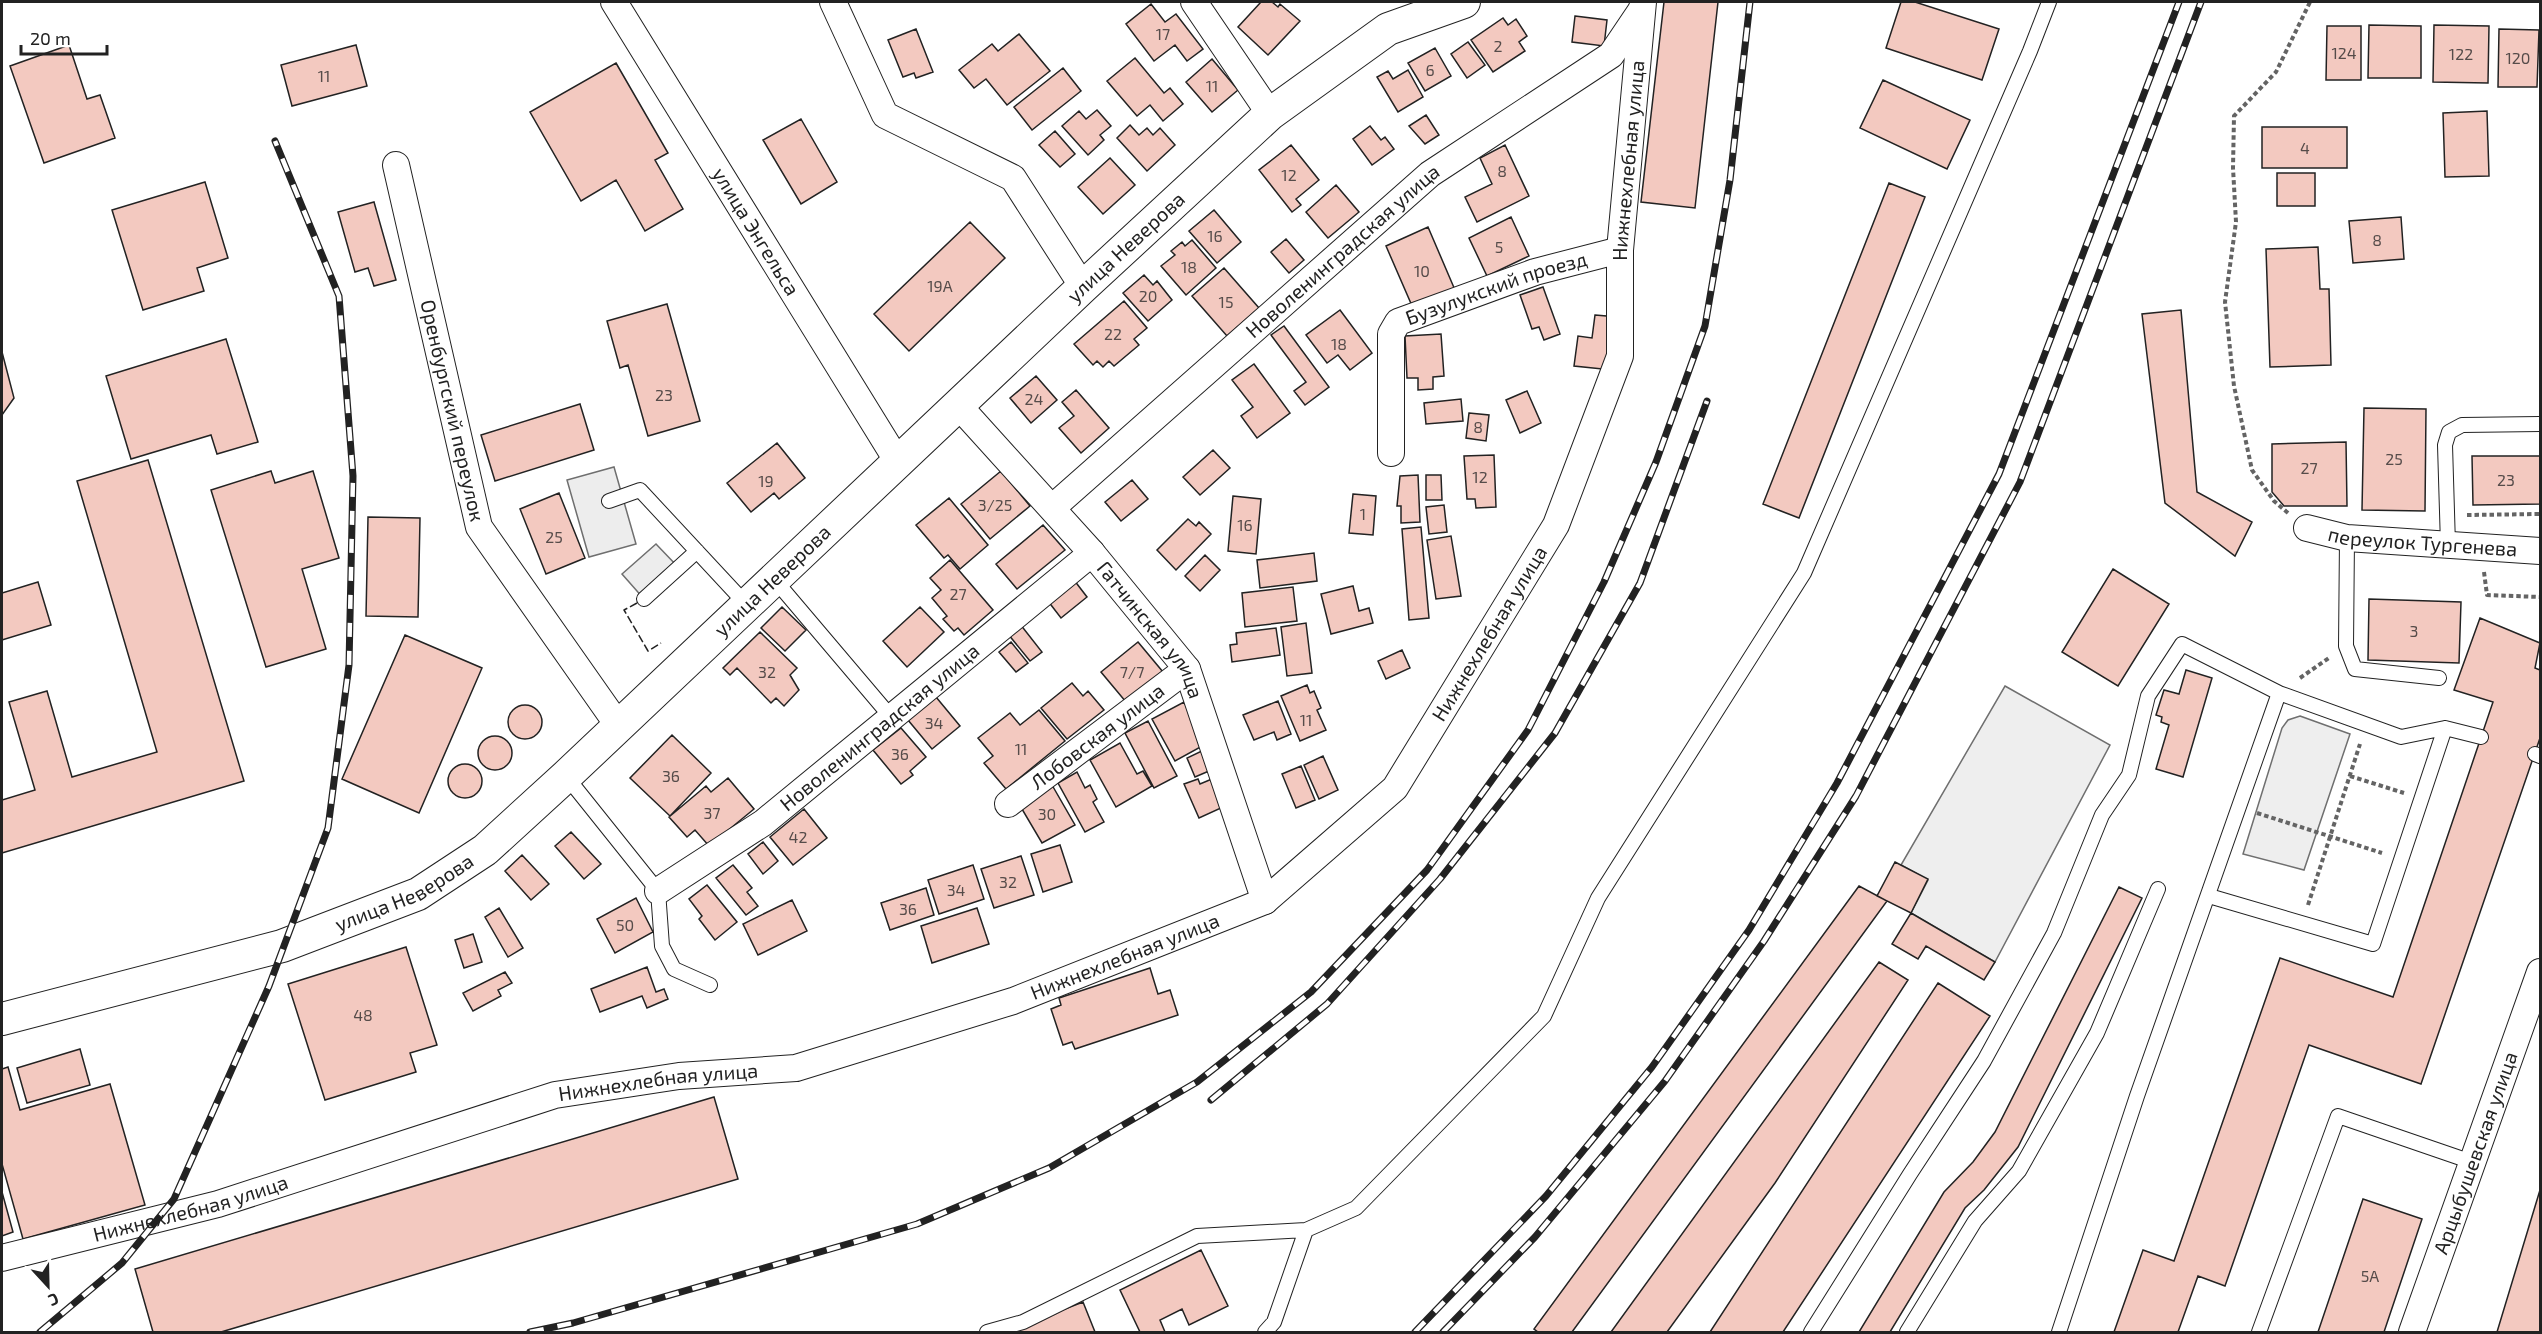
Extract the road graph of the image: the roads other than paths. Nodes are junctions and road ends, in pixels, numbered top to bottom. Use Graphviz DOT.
graph roads {
  1 [pos="614,2"];
  2 [pos="833,2"];
  3 [pos="1194,2"];
  4 [pos="1464,2"];
  5 [pos="2049,2"];
  6 [pos="1643,4"];
  7 [pos="1270,114"];
  8 [pos="396,165"];
  9 [pos="1620,250"];
  10 [pos="1083,287"];
  11 [pos="958,405"];
  12 [pos="2541,424"];
  13 [pos="1391,453"];
  14 [pos="898,462"];
  15 [pos="609,501"];
  16 [pos="1052,508"];
  17 [pos="2307,528"];
  18 [pos="2347,538"];
  19 [pos="2448,545"];
  20 [pos="697,551"];
  21 [pos="2541,551"];
  22 [pos="1092,553"];
  23 [pos="774,579"];
  24 [pos="644,599"];
  25 [pos="746,604"];
  26 [pos="1187,669"];
  27 [pos="2439,678"];
  28 [pos="2279,693"];
  29 [pos="891,717"];
  30 [pos="618,725"];
  31 [pos="2445,728"];
  32 [pos="2481,738"];
  33 [pos="566,776"];
  34 [pos="1008,804"];
  35 [pos="2158,889"];
  36 [pos="658,891"];
  37 [pos="2209,896"];
  38 [pos="1265,901"];
  39 [pos="2541,972"];
  40 [pos="710,985"];
  41 [pos="2,1019"];
  42 [pos="2472,1162"];
  43 [pos="1306,1230"];
  44 [pos="2,1258"];
  45 [pos="987,1332"];
  46 [pos="1266,1332"];
  47 [pos="1811,1332"];
  48 [pos="1907,1332"];
  49 [pos="2060,1332"];
  50 [pos="2259,1332"];
  51 [pos="2412,1332"];
  1 -- 14 [label="street, улица Энгельса"];
  2 -- 10 [label="street"];
  3 -- 7 [label="street"];
  4 -- 7 [label="street, улица Неверова"];
  5 -- 43 [label="lane"];
  6 -- 9 [label="street, Нижнехлебная улица"];
  6 -- 16 [label="street, Новоленинградская улица"];
  7 -- 10 [label="street, улица Неверова"];
  8 -- 30 [label="street, Оренбургский переулок"];
  9 -- 13 [label="street, Бузулукский проезд"];
  9 -- 38 [label="street, Нижнехлебная улица"];
  10 -- 11 [label="street, улица Неверова"];
  11 -- 14 [label="street, улица Неверова"];
  11 -- 16 [label="street, Гатчинская улица"];
  12 -- 19 [label="lane"];
  14 -- 23 [label="street, улица Неверова"];
  15 -- 20 [label="lane"];
  16 -- 22 [label="street, Гатчинская улица"];
  17 -- 18 [label="street, переулок Тургенева"];
  18 -- 19 [label="street, переулок Тургенева"];
  18 -- 27 [label="lane"];
  19 -- 21 [label="street, переулок Тургенева"];
  20 -- 24 [label="lane"];
  20 -- 25 [label="lane"];
  22 -- 26 [label="street, Гатчинская улица"];
  22 -- 29 [label="street, Новоленинградская улица"];
  23 -- 25 [label="street, улица Неверова"];
  23 -- 29 [label="lane"];
  25 -- 30 [label="street, улица Неверова"];
  26 -- 34 [label="street, Лобовская улица"];
  26 -- 38 [label="street, Гатчинская улица"];
  28 -- 31 [label="lane"];
  28 -- 37 [label="lane"];
  28 -- 47 [label="lane"];
  29 -- 36 [label="street, Новоленинградская улица"];
  30 -- 33 [label="street, улица Неверова"];
  31 -- 32 [label="lane"];
  31 -- 37 [label="lane"];
  33 -- 36 [label="lane"];
  33 -- 41 [label="street, улица Неверова"];
  35 -- 48 [label="lane"];
  36 -- 40 [label="lane"];
  37 -- 49 [label="lane"];
  38 -- 44 [label="street, Нижнехлебная улица"];
  39 -- 42 [label="street, Арцыбушевская улица"];
  42 -- 50 [label="lane"];
  42 -- 51 [label="street, Арцыбушевская улица"];
  43 -- 45 [label="lane"];
  43 -- 46 [label="lane"];
}
